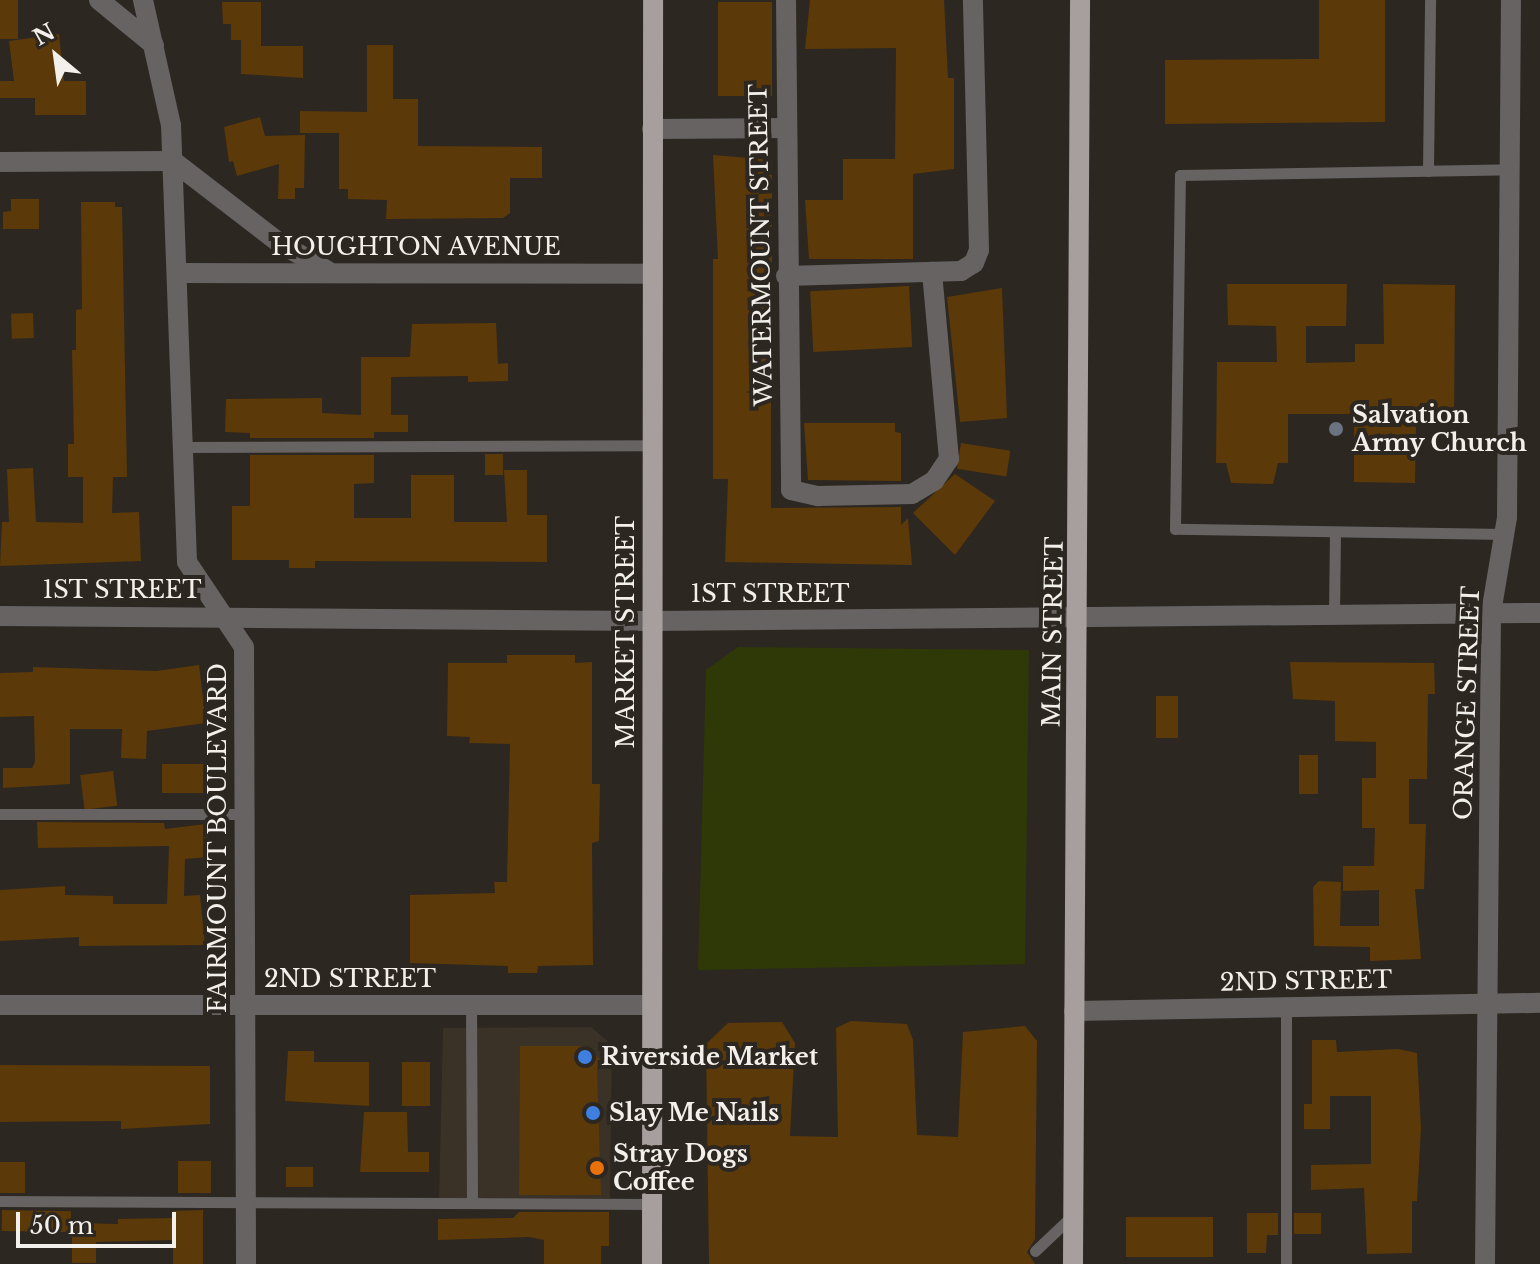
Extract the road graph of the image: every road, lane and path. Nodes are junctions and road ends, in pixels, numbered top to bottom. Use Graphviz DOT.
graph roads {
  1 [pos="99,0"];
  2 [pos="653,0"];
  3 [pos="786,0"];
  4 [pos="973,0"];
  5 [pos="1080,0"];
  6 [pos="1430,0"];
  7 [pos="1511,0"];
  8 [pos="147,1"];
  9 [pos="154,45"];
  10 [pos="786,128"];
  11 [pos="652,129"];
  12 [pos="173,161"];
  13 [pos="0,162"];
  14 [pos="1514,169"];
  15 [pos="1428,171"];
  16 [pos="328,271"];
  17 [pos="932,272"];
  18 [pos="181,273"];
  19 [pos="651,274"];
  20 [pos="786,276"];
  21 [pos="651,445"];
  22 [pos="185,447"];
  23 [pos="1335,534"];
  24 [pos="1504,534"];
  25 [pos="1491,613"];
  26 [pos="1540,613"];
  27 [pos="1334,614"];
  28 [pos="0,616"];
  29 [pos="221,616"];
  30 [pos="1080,618"];
  31 [pos="652,621"];
  32 [pos="0,814"];
  33 [pos="248,814"];
  34 [pos="1488,1002"];
  35 [pos="1540,1003"];
  36 [pos="0,1005"];
  37 [pos="471,1005"];
  38 [pos="652,1005"];
  39 [pos="243,1006"];
  40 [pos="1286,1008"];
  41 [pos="1074,1011"];
  42 [pos="0,1201"];
  43 [pos="246,1202"];
  44 [pos="472,1203"];
  45 [pos="652,1204"];
  46 [pos="1073,1214"];
  47 [pos="1035,1251"];
  48 [pos="246,1264"];
  49 [pos="652,1264"];
  50 [pos="1073,1264"];
  51 [pos="1286,1264"];
  52 [pos="1485,1264"];
  1 -- 9 [label="street"];
  2 -- 11 [label="main road, MARKET STREET"];
  3 -- 10 [label="street, WATERMOUNT STREET"];
  4 -- 17 [label="street"];
  5 -- 30 [label="main road, MAIN STREET"];
  6 -- 15 [label="lane"];
  7 -- 14 [label="street, ORANGE STREET"];
  8 -- 9 [label="street, FAIRMOUNT BOULEVARD"];
  9 -- 12 [label="street, FAIRMOUNT BOULEVARD"];
  10 -- 11 [label="street"];
  10 -- 20 [label="street, WATERMOUNT STREET"];
  11 -- 19 [label="main road, MARKET STREET"];
  12 -- 13 [label="street"];
  12 -- 16 [label="street"];
  12 -- 18 [label="street, FAIRMOUNT BOULEVARD"];
  14 -- 15 [label="lane"];
  14 -- 24 [label="street, ORANGE STREET"];
  15 -- 23 [label="lane"];
  16 -- 18 [label="street, HOUGHTON AVENUE"];
  16 -- 19 [label="street, HOUGHTON AVENUE"];
  17 -- 20 [label="street"];
  17 -- 20 [label="street, WATERMOUNT STREET"];
  18 -- 22 [label="street, FAIRMOUNT BOULEVARD"];
  19 -- 21 [label="main road, MARKET STREET"];
  21 -- 22 [label="lane"];
  21 -- 31 [label="main road, MARKET STREET"];
  22 -- 29 [label="street, FAIRMOUNT BOULEVARD"];
  23 -- 24 [label="lane"];
  23 -- 27 [label="lane"];
  24 -- 25 [label="street, ORANGE STREET"];
  25 -- 26 [label="street, 1ST STREET"];
  25 -- 27 [label="street, 1ST STREET"];
  25 -- 34 [label="street, ORANGE STREET"];
  27 -- 30 [label="street, 1ST STREET"];
  28 -- 29 [label="street, 1ST STREET"];
  29 -- 31 [label="street, 1ST STREET"];
  29 -- 33 [label="street, FAIRMOUNT BOULEVARD"];
  30 -- 31 [label="street, 1ST STREET"];
  30 -- 41 [label="main road, MAIN STREET"];
  31 -- 38 [label="main road, MARKET STREET"];
  32 -- 33 [label="lane"];
  33 -- 39 [label="street, FAIRMOUNT BOULEVARD"];
  34 -- 35 [label="street, 2ND STREET"];
  34 -- 40 [label="street, 2ND STREET"];
  34 -- 52 [label="street, ORANGE STREET"];
  36 -- 39 [label="street, 2ND STREET"];
  37 -- 38 [label="street, 2ND STREET"];
  37 -- 39 [label="street, 2ND STREET"];
  37 -- 44 [label="lane"];
  38 -- 45 [label="main road, MARKET STREET"];
  39 -- 43 [label="street, FAIRMOUNT BOULEVARD"];
  40 -- 41 [label="street, 2ND STREET"];
  40 -- 51 [label="lane"];
  41 -- 46 [label="main road, MAIN STREET"];
  42 -- 43 [label="lane"];
  43 -- 44 [label="lane"];
  43 -- 48 [label="street, FAIRMOUNT BOULEVARD"];
  44 -- 45 [label="lane"];
  45 -- 49 [label="main road, MARKET STREET"];
  46 -- 47 [label="lane"];
  46 -- 50 [label="main road, MAIN STREET"];
}
